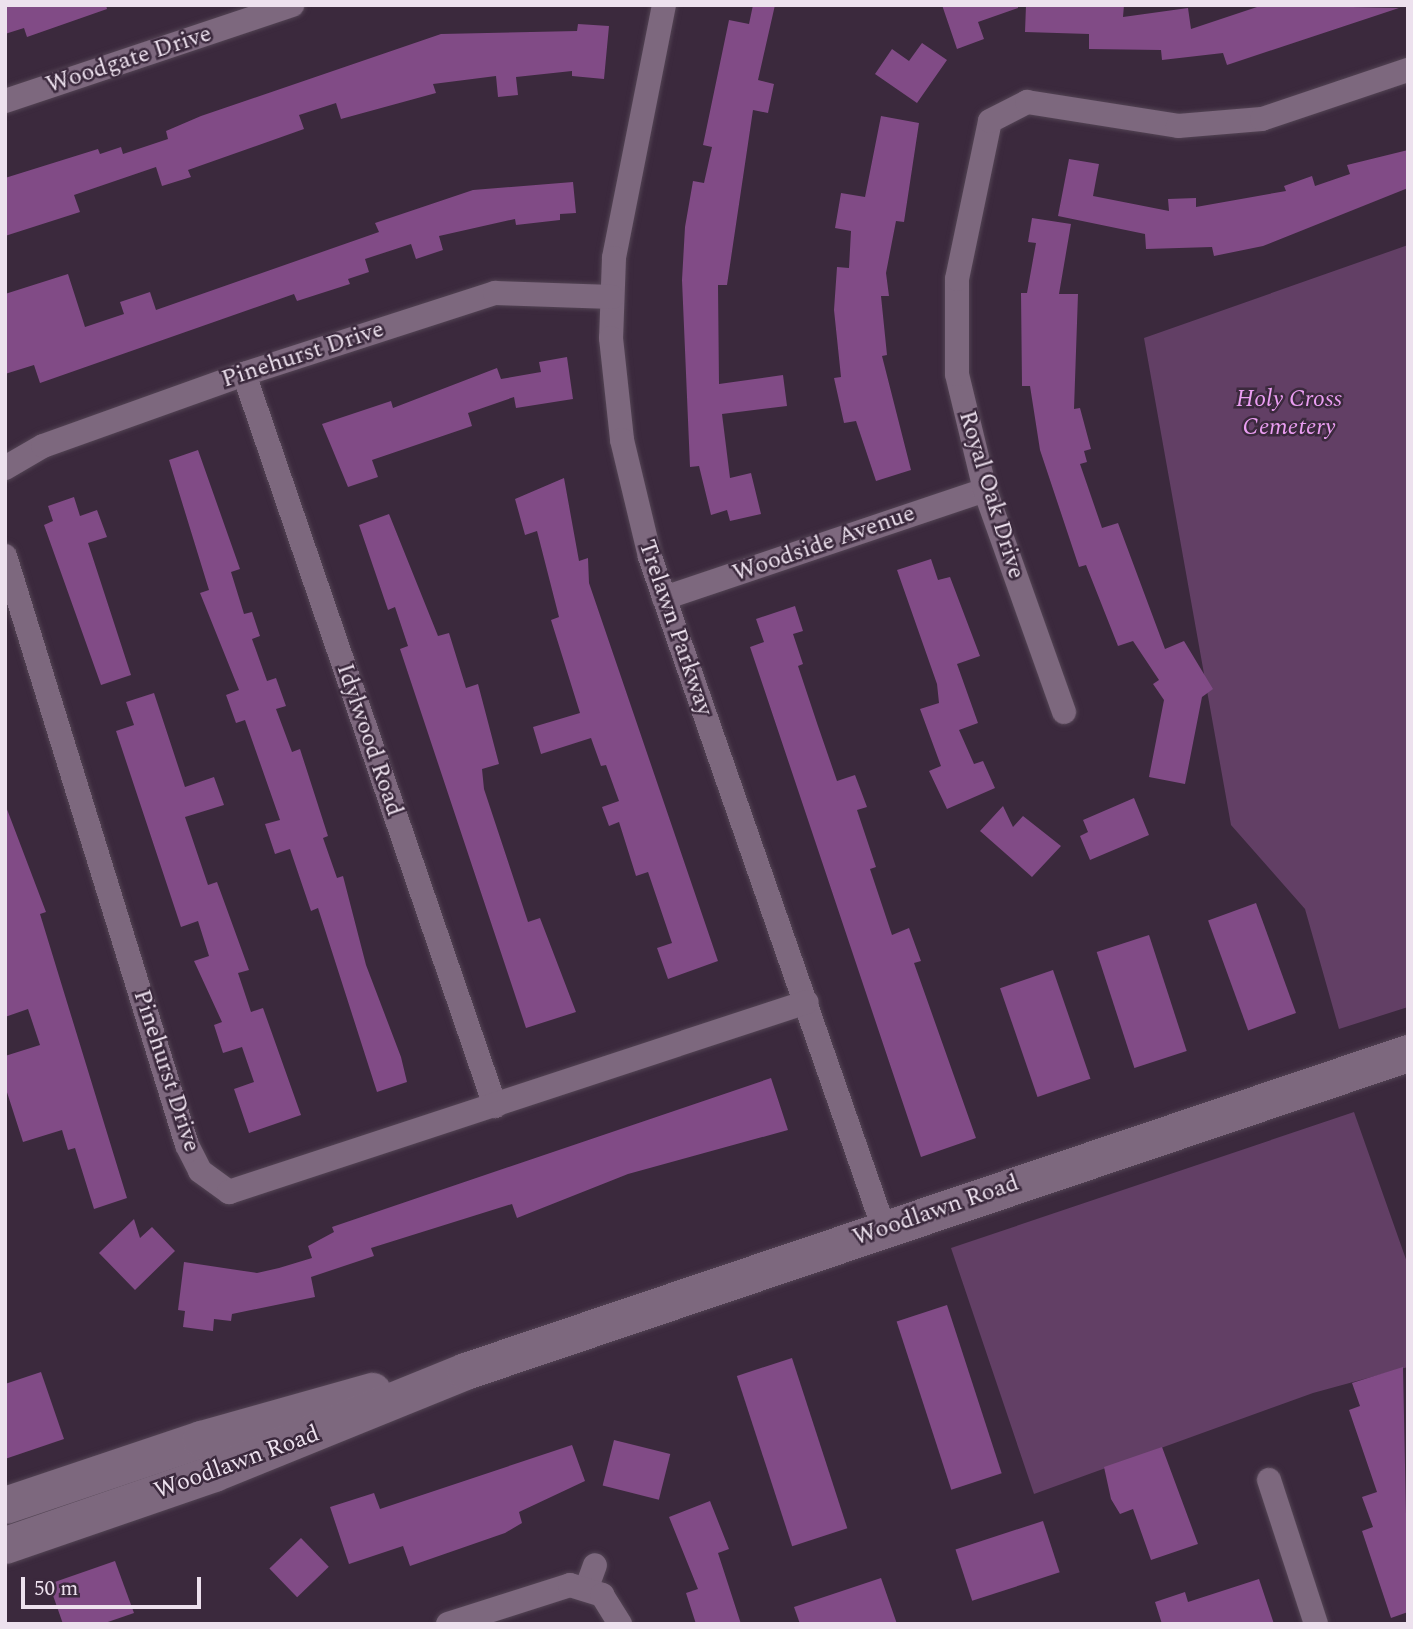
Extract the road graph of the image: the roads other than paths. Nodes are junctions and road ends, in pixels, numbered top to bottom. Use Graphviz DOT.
graph roads {
  1 [pos="292,5"];
  2 [pos="664,5"];
  3 [pos="1408,70"];
  4 [pos="5,101"];
  5 [pos="611,297"];
  6 [pos="244,374"];
  7 [pos="5,468"];
  8 [pos="985,490"];
  9 [pos="5,556"];
  10 [pos="664,598"];
  11 [pos="1064,712"];
  12 [pos="807,1002"];
  13 [pos="1408,1053"];
  14 [pos="495,1106"];
  15 [pos="884,1229"];
  16 [pos="465,1371"];
  17 [pos="1269,1480"];
  18 [pos="5,1505"];
  19 [pos="5,1545"];
  20 [pos="448,1624"];
  21 [pos="620,1624"];
  22 [pos="1316,1624"];
  1 -- 4 [label="street, Woodgate Drive"];
  2 -- 5 [label="street, Trelawn Parkway"];
  3 -- 8 [label="street, Royal Oak Drive"];
  5 -- 6 [label="street, Pinehurst Drive"];
  5 -- 10 [label="street, Trelawn Parkway"];
  6 -- 7 [label="street, Pinehurst Drive"];
  6 -- 14 [label="street, Idylwood Road"];
  8 -- 10 [label="street, Woodside Avenue"];
  8 -- 11 [label="street, Royal Oak Drive"];
  9 -- 14 [label="street, Pinehurst Drive"];
  10 -- 12 [label="street, Trelawn Parkway"];
  12 -- 14 [label="street, Pinehurst Drive"];
  12 -- 15 [label="street, Trelawn Parkway"];
  13 -- 15 [label="main road, Woodlawn Road"];
  15 -- 16 [label="main road, Woodlawn Road"];
  16 -- 18 [label="main road, Woodlawn Road"];
  16 -- 19 [label="main road, Woodlawn Road"];
  17 -- 22 [label="street"];
  20 -- 21 [label="street"];
}
